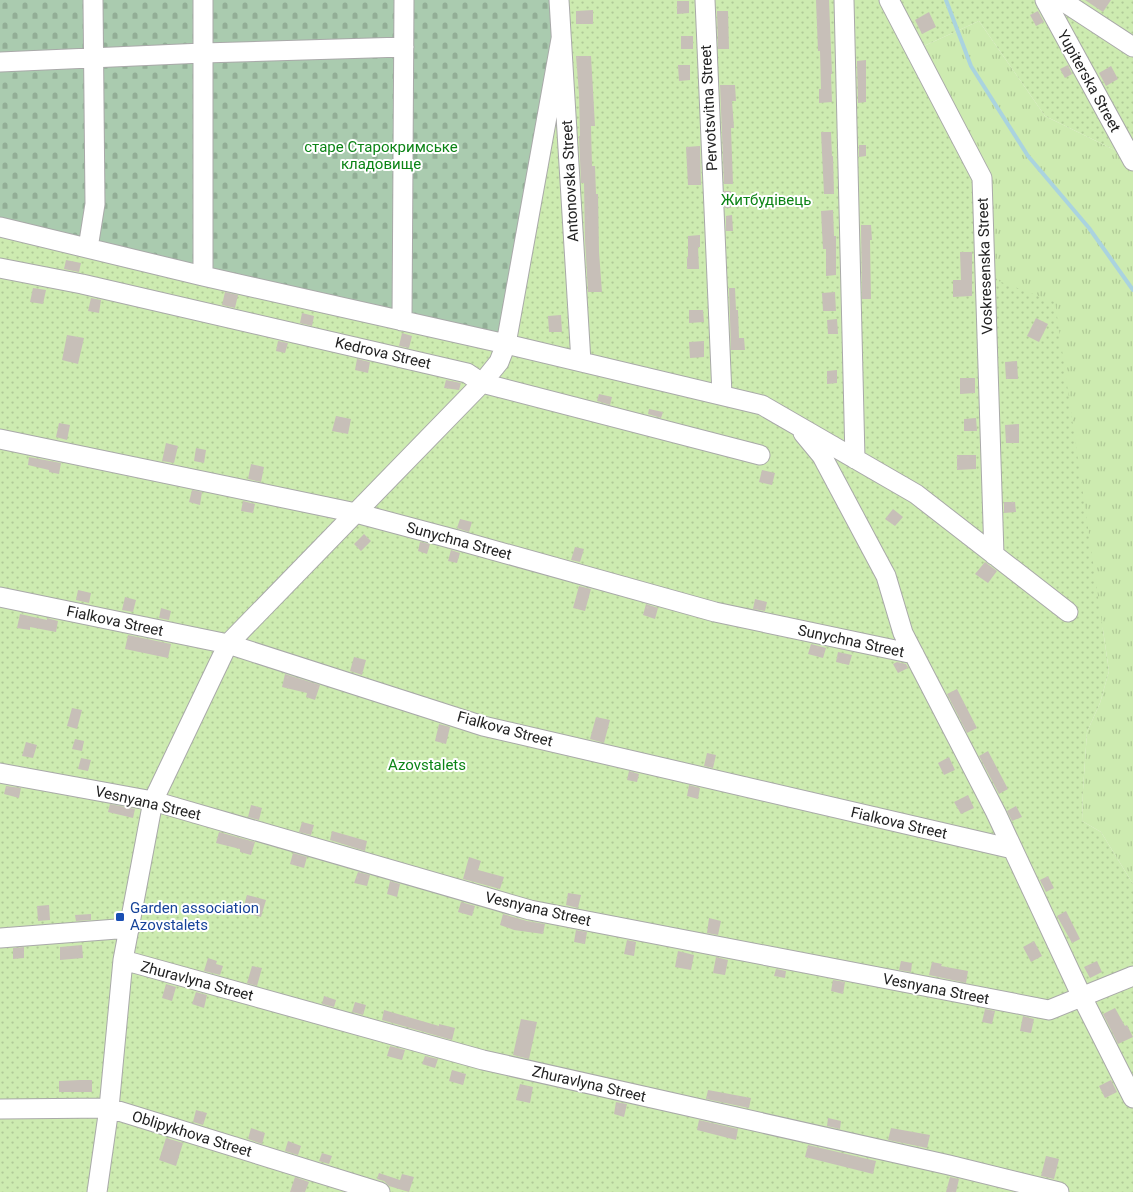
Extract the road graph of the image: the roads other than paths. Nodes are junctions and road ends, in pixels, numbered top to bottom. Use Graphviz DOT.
graph roads {
  1 [pos="93,0"];
  2 [pos="203,0"];
  3 [pos="404,0"];
  4 [pos="559,0"];
  5 [pos="704,0"];
  6 [pos="844,0"];
  7 [pos="889,0"];
  8 [pos="1045,0"];
  9 [pos="1061,0"];
  10 [pos="561,39"];
  11 [pos="404,47"];
  12 [pos="1133,47"];
  13 [pos="203,53"];
  14 [pos="94,58"];
  15 [pos="0,62"];
  16 [pos="1133,161"];
  17 [pos="0,227"];
  18 [pos="88,248"];
  19 [pos="0,268"];
  20 [pos="203,276"];
  21 [pos="402,321"];
  22 [pos="506,344"];
  23 [pos="581,362"];
  24 [pos="482,383"];
  25 [pos="722,395"];
  26 [pos="796,425"];
  27 [pos="0,439"];
  28 [pos="760,455"];
  29 [pos="855,459"];
  30 [pos="356,513"];
  31 [pos="994,555"];
  32 [pos="0,597"];
  33 [pos="1068,612"];
  34 [pos="228,644"];
  35 [pos="914,654"];
  36 [pos="0,773"];
  37 [pos="154,801"];
  38 [pos="1013,849"];
  39 [pos="130,928"];
  40 [pos="0,938"];
  41 [pos="123,960"];
  42 [pos="1133,976"];
  43 [pos="1082,997"];
  44 [pos="1133,1098"];
  45 [pos="109,1108"];
  46 [pos="0,1109"];
  47 [pos="97,1192"];
  48 [pos="380,1192"];
  49 [pos="1059,1192"];
  1 -- 14 [label="street"];
  2 -- 13 [label="street"];
  3 -- 11 [label="street"];
  4 -- 10 [label="street, Antonovska Street"];
  5 -- 25 [label="street, Pervotsvitna Street"];
  6 -- 29 [label="street"];
  7 -- 31 [label="street, Voskresenska Street"];
  8 -- 16 [label="street, Yupiterska Street"];
  9 -- 12 [label="street"];
  10 -- 22 [label="street"];
  10 -- 23 [label="street, Antonovska Street"];
  11 -- 13 [label="street"];
  11 -- 21 [label="street"];
  13 -- 14 [label="street"];
  13 -- 20 [label="street"];
  14 -- 15 [label="street"];
  14 -- 18 [label="street"];
  17 -- 18 [label="street"];
  18 -- 20 [label="street"];
  19 -- 24 [label="street, Kedrova Street"];
  20 -- 21 [label="street"];
  21 -- 22 [label="street"];
  22 -- 23 [label="street"];
  22 -- 24 [label="street"];
  23 -- 25 [label="street"];
  24 -- 28 [label="street, Kedrova Street"];
  24 -- 30 [label="street"];
  25 -- 26 [label="street"];
  26 -- 29 [label="street"];
  26 -- 35 [label="street"];
  27 -- 30 [label="street, Sunychna Street"];
  29 -- 31 [label="street"];
  30 -- 34 [label="street"];
  30 -- 35 [label="street, Sunychna Street"];
  31 -- 33 [label="street"];
  32 -- 34 [label="street, Fialkova Street"];
  34 -- 37 [label="street"];
  34 -- 38 [label="street, Fialkova Street"];
  35 -- 38 [label="street"];
  36 -- 37 [label="street, Vesnyana Street"];
  37 -- 39 [label="street"];
  37 -- 43 [label="street, Vesnyana Street"];
  38 -- 43 [label="street"];
  39 -- 40 [label="street"];
  39 -- 41 [label="street"];
  41 -- 45 [label="street"];
  41 -- 49 [label="street, Zhuravlyna Street"];
  42 -- 43 [label="street, Vesnyana Street"];
  43 -- 44 [label="street"];
  45 -- 46 [label="street, Oblipykhova Street"];
  45 -- 47 [label="street"];
  45 -- 48 [label="street, Oblipykhova Street"];
}
